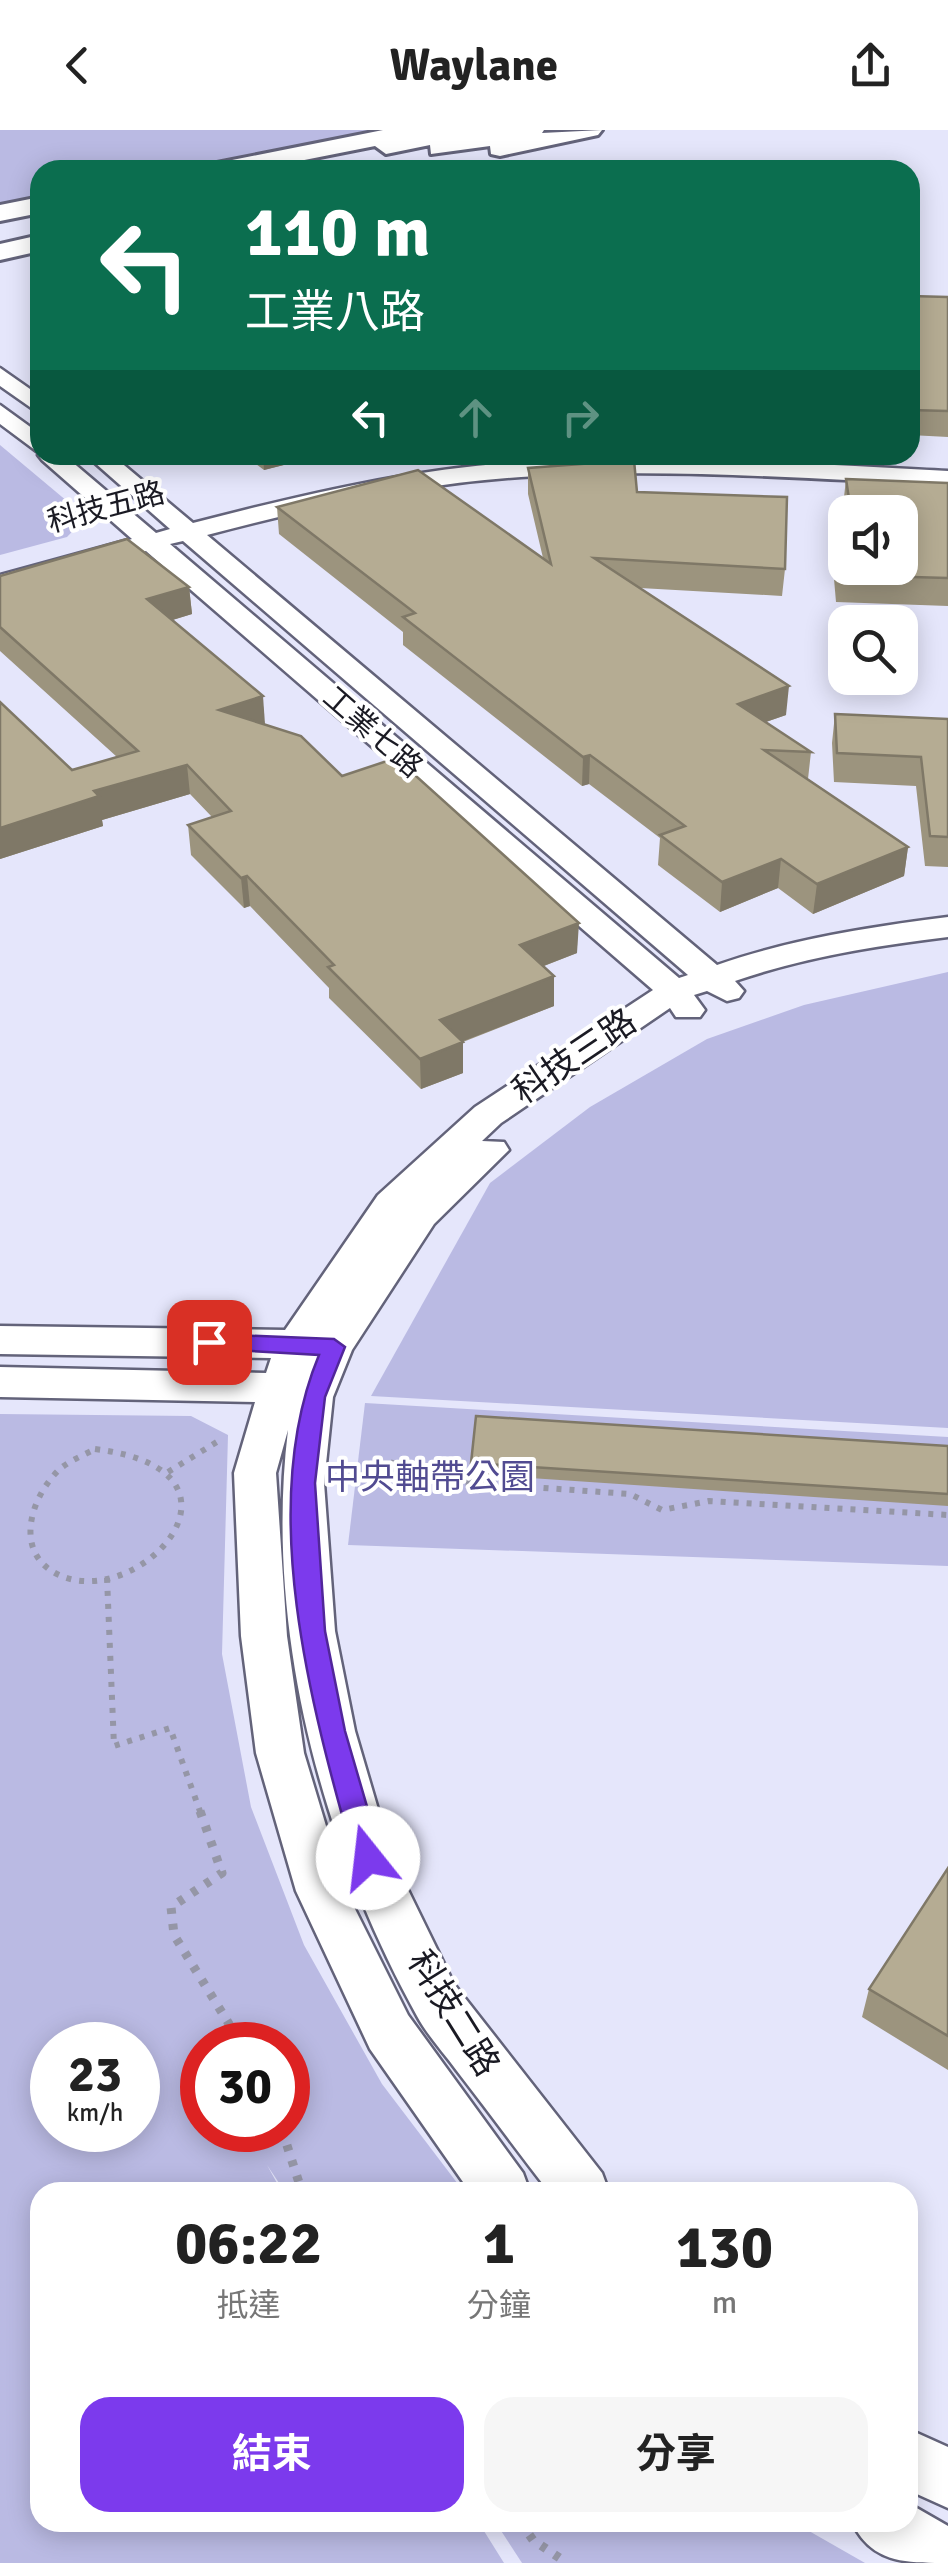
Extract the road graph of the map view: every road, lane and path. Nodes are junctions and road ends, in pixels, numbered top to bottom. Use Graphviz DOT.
graph roads {
  1 [pos="418,130"];
  2 [pos="472,130"];
  3 [pos="532,130"];
  4 [pos="590,130"];
  5 [pos="267,160"];
  6 [pos="324,160"];
  7 [pos="385,160"];
  8 [pos="444,160"];
  9 [pos="30,207"];
  10 [pos="0,213"];
  11 [pos="30,219"];
  12 [pos="0,225"];
  13 [pos="30,232"];
  14 [pos="0,238"];
  15 [pos="30,245"];
  16 [pos="0,252"];
  17 [pos="0,374"];
  18 [pos="30,399"];
  19 [pos="0,412"];
  20 [pos="30,438"];
  21 [pos="920,460"];
  22 [pos="948,461"];
  23 [pos="62,465"];
  24 [pos="110,465"];
  25 [pos="454,465"];
  26 [pos="948,478"];
  27 [pos="185,528"];
  28 [pos="146,537"];
  29 [pos="0,569"];
  30 [pos="0,582"];
  31 [pos="948,926"];
  32 [pos="948,945"];
  33 [pos="721,986"];
  34 [pos="682,1002"];
  35 [pos="0,1340"];
  36 [pos="316,1345"];
  37 [pos="0,1382"];
  38 [pos="296,1393"];
  39 [pos="220,1440"];
  40 [pos="352,1466"];
  41 [pos="44,1468"];
  42 [pos="168,1472"];
  43 [pos="948,1514"];
  44 [pos="24,1554"];
  45 [pos="107,1578"];
  46 [pos="228,2022"];
  47 [pos="289,2152"];
  48 [pos="299,2182"];
  49 [pos="496,2182"];
  50 [pos="574,2182"];
  51 [pos="918,2464"];
  52 [pos="948,2478"];
  53 [pos="528,2532"];
  54 [pos="899,2532"];
  55 [pos="948,2561"];
  56 [pos="566,2563"];
  1 -- 5 [label="street"];
  2 -- 6 [label="street"];
  3 -- 7 [label="street"];
  4 -- 8 [label="street"];
  9 -- 10 [label="street"];
  11 -- 12 [label="street"];
  13 -- 14 [label="street"];
  15 -- 16 [label="street"];
  17 -- 18 [label="street"];
  19 -- 20 [label="street"];
  21 -- 22 [label="street"];
  23 -- 28 [label="street, 工業七路"];
  24 -- 27 [label="street, 工業七路"];
  25 -- 27 [label="street, 科技五路"];
  26 -- 27 [label="street, 科技五路"];
  27 -- 28 [label="street, 科技五路"];
  27 -- 33 [label="street, 工業七路"];
  28 -- 29 [label="street, 科技五路"];
  28 -- 30 [label="street, 科技五路"];
  28 -- 34 [label="street, 工業七路"];
  31 -- 33 [label="street, 科技三路"];
  32 -- 33 [label="street, 科技三路"];
  33 -- 34 [label="street, 科技三路"];
  34 -- 36 [label="street, 科技三路"];
  35 -- 36 [label="street"];
  36 -- 38 [label="street, 科技二路"];
  37 -- 38 [label="street"];
  38 -- 49 [label="street, 科技二路"];
  38 -- 50 [label="street, 科技二路"];
  39 -- 42 [label="path"];
  40 -- 43 [label="path"];
  41 -- 42 [label="path"];
  42 -- 45 [label="path"];
  44 -- 45 [label="path"];
  45 -- 46 [label="path"];
  47 -- 48 [label="path"];
  51 -- 52 [label="street"];
  53 -- 56 [label="path"];
  54 -- 55 [label="street"];
}
